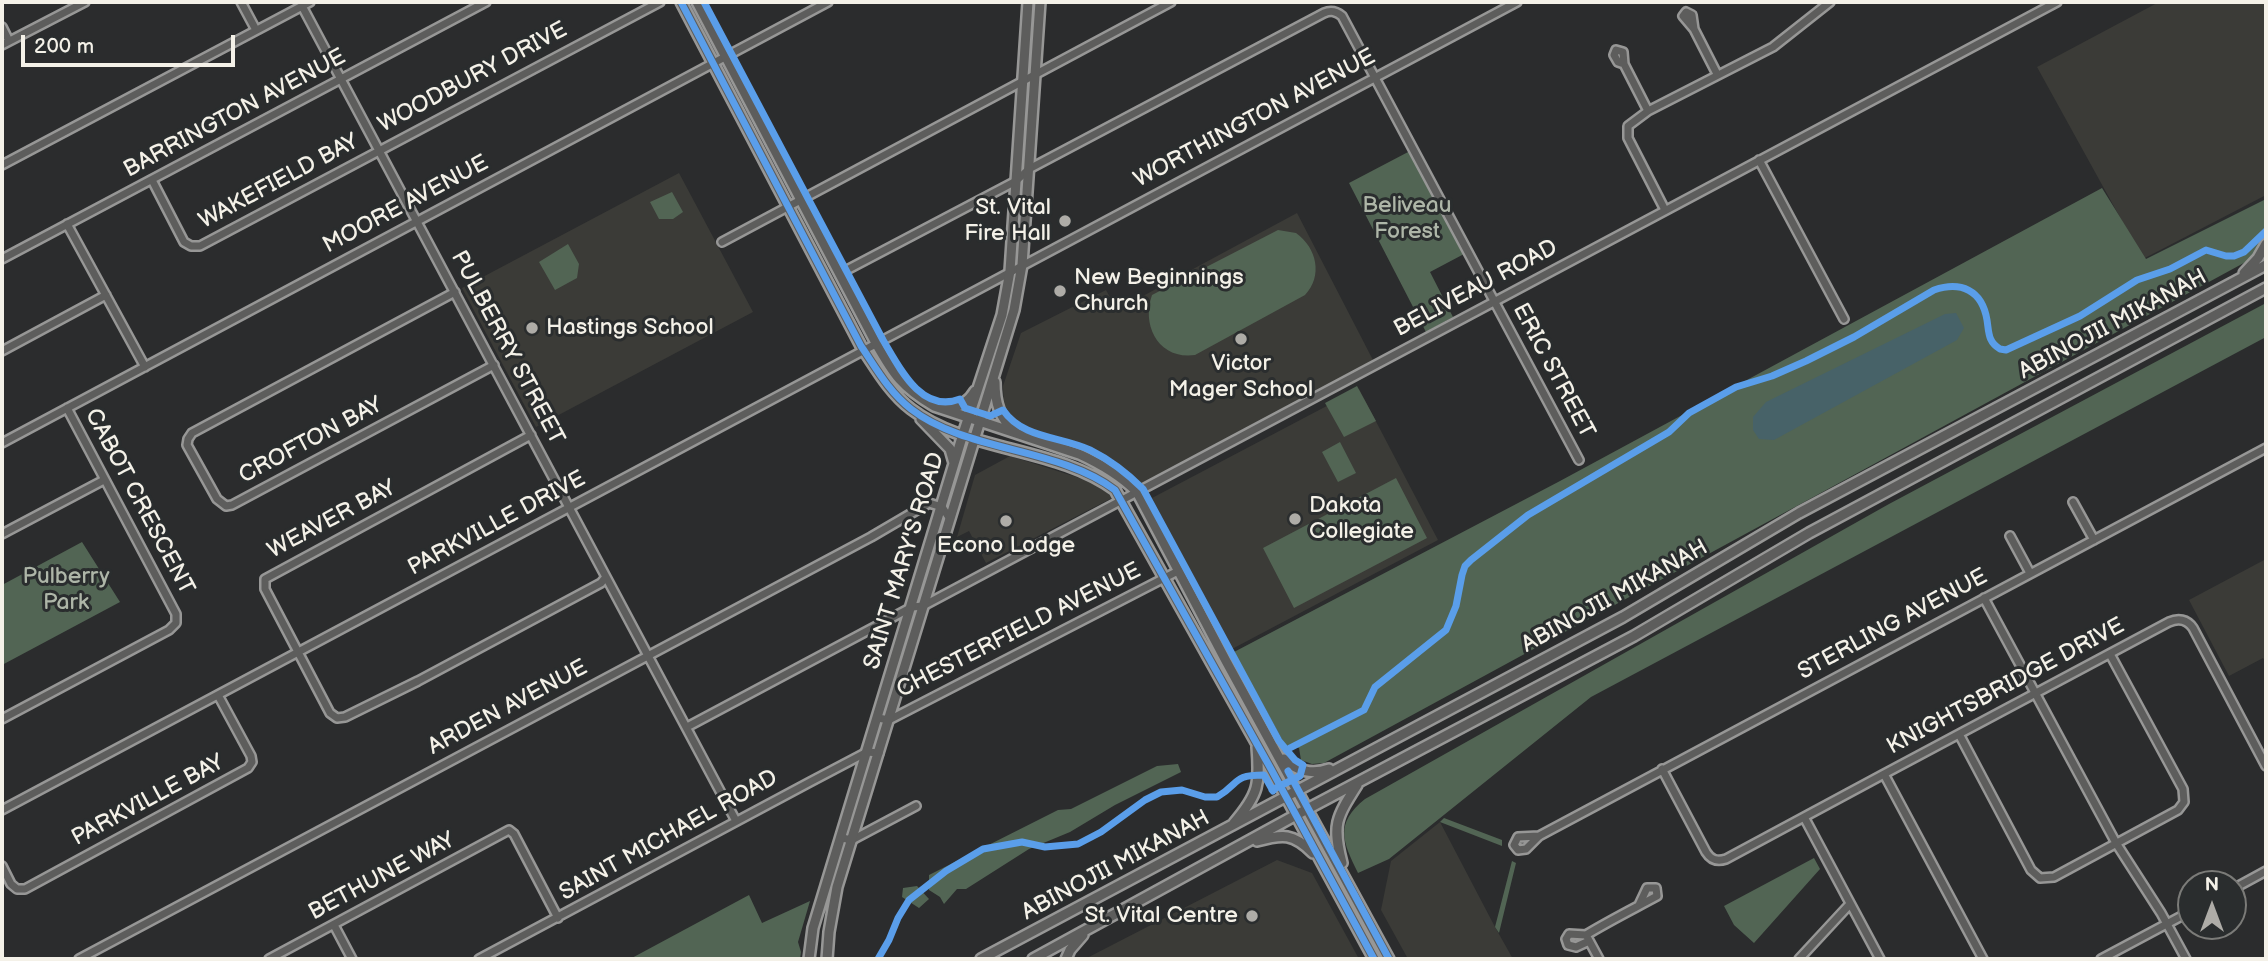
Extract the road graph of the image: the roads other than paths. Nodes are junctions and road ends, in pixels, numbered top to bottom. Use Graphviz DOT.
graph roads {
  1 [pos="85,2"];
  2 [pos="241,2"];
  3 [pos="486,2"];
  4 [pos="660,2"];
  5 [pos="681,2"];
  6 [pos="696,2"];
  7 [pos="828,2"];
  8 [pos="1028,2"];
  9 [pos="1040,2"];
  10 [pos="1171,2"];
  11 [pos="1517,2"];
  12 [pos="1830,2"];
  13 [pos="2057,2"];
  14 [pos="306,4"];
  15 [pos="2,27"];
  16 [pos="1694,29"];
  17 [pos="256,30"];
  18 [pos="5,43"];
  19 [pos="725,57"];
  20 [pos="713,64"];
  21 [pos="1624,64"];
  22 [pos="1035,74"];
  23 [pos="1717,74"];
  24 [pos="342,78"];
  25 [pos="1375,78"];
  26 [pos="1023,83"];
  27 [pos="1648,111"];
  28 [pos="379,150"];
  29 [pos="1759,160"];
  30 [pos="2,165"];
  31 [pos="1029,169"];
  32 [pos="152,180"];
  33 [pos="1016,181"];
  34 [pos="801,200"];
  35 [pos="788,206"];
  36 [pos="1665,210"];
  37 [pos="417,220"];
  38 [pos="67,224"];
  39 [pos="1012,239"];
  40 [pos="1024,240"];
  41 [pos="722,242"];
  42 [pos="2266,244"];
  43 [pos="2,259"];
  44 [pos="1022,265"];
  45 [pos="2266,265"];
  46 [pos="1010,271"];
  47 [pos="841,273"];
  48 [pos="2237,280"];
  49 [pos="2266,288"];
  50 [pos="455,292"];
  51 [pos="106,295"];
  52 [pos="1494,301"];
  53 [pos="1844,318"];
  54 [pos="876,343"];
  55 [pos="2,351"];
  56 [pos="864,351"];
  57 [pos="494,365"];
  58 [pos="145,367"];
  59 [pos="995,372"];
  60 [pos="984,374"];
  61 [pos="934,406"];
  62 [pos="67,408"];
  63 [pos="916,412"];
  64 [pos="968,419"];
  65 [pos="980,422"];
  66 [pos="963,434"];
  67 [pos="531,435"];
  68 [pos="1023,436"];
  69 [pos="975,438"];
  70 [pos="2,443"];
  71 [pos="2266,448"];
  72 [pos="1579,460"];
  73 [pos="954,466"];
  74 [pos="104,480"];
  75 [pos="1137,492"];
  76 [pos="1122,500"];
  77 [pos="2073,502"];
  78 [pos="569,507"];
  79 [pos="942,507"];
  80 [pos="950,519"];
  81 [pos="2,534"];
  82 [pos="2010,536"];
  83 [pos="2094,540"];
  84 [pos="1178,571"];
  85 [pos="2030,573"];
  86 [pos="606,577"];
  87 [pos="1165,578"];
  88 [pos="1984,598"];
  89 [pos="923,606"];
  90 [pos="912,607"];
  91 [pos="299,653"];
  92 [pos="2110,654"];
  93 [pos="648,655"];
  94 [pos="1231,670"];
  95 [pos="1219,676"];
  96 [pos="2035,694"];
  97 [pos="218,695"];
  98 [pos="878,718"];
  99 [pos="2,719"];
  100 [pos="889,720"];
  101 [pos="687,727"];
  102 [pos="1959,734"];
  103 [pos="1257,745"];
  104 [pos="867,752"];
  105 [pos="879,753"];
  106 [pos="1279,756"];
  107 [pos="1350,762"];
  108 [pos="2266,766"];
  109 [pos="1662,769"];
  110 [pos="1884,774"];
  111 [pos="1359,783"];
  112 [pos="1298,791"];
  113 [pos="1286,797"];
  114 [pos="916,806"];
  115 [pos="2,810"];
  116 [pos="1309,810"];
  117 [pos="1296,815"];
  118 [pos="1804,817"];
  119 [pos="736,821"];
  120 [pos="1229,828"];
  121 [pos="1539,836"];
  122 [pos="842,838"];
  123 [pos="852,840"];
  124 [pos="2116,844"];
  125 [pos="1241,845"];
  126 [pos="1321,861"];
  127 [pos="2,866"];
  128 [pos="2266,871"];
  129 [pos="1346,878"];
  130 [pos="2247,881"];
  131 [pos="1850,904"];
  132 [pos="1639,905"];
  133 [pos="558,918"];
  134 [pos="2177,919"];
  135 [pos="2167,924"];
  136 [pos="334,925"];
  137 [pos="1086,931"];
  138 [pos="79,959"];
  139 [pos="269,959"];
  140 [pos="352,959"];
  141 [pos="479,959"];
  142 [pos="809,959"];
  143 [pos="827,959"];
  144 [pos="981,959"];
  145 [pos="1033,959"];
  146 [pos="1066,959"];
  147 [pos="1374,959"];
  148 [pos="1389,959"];
  149 [pos="1599,959"];
  150 [pos="1798,959"];
  151 [pos="1880,959"];
  152 [pos="1983,959"];
  153 [pos="2101,959"];
  154 [pos="2186,959"];
  1 -- 18 [label="street"];
  2 -- 17 [label="street"];
  3 -- 24 [label="street, BARRINGTON AVENUE"];
  4 -- 28 [label="street, WOODBURY DRIVE"];
  5 -- 20 [label="main road"];
  6 -- 19 [label="main road"];
  7 -- 19 [label="street, MOORE AVENUE"];
  8 -- 26 [label="main road, SAINT MARY'S ROAD"];
  9 -- 22 [label="main road, SAINT MARY'S ROAD"];
  10 -- 22 [label="street"];
  11 -- 25 [label="street, WORTHINGTON AVENUE"];
  12 -- 23 [label="street"];
  13 -- 29 [label="street, BELIVEAU ROAD"];
  14 -- 17 [label="street"];
  14 -- 24 [label="street, PULBERRY STREET"];
  15 -- 18 [label="street"];
  16 -- 23 [label="street"];
  17 -- 30 [label="street"];
  19 -- 20 [label="street, MOORE AVENUE"];
  19 -- 34 [label="main road"];
  20 -- 35 [label="main road"];
  20 -- 37 [label="street, MOORE AVENUE"];
  21 -- 27 [label="street"];
  22 -- 26 [label="street"];
  22 -- 31 [label="main road, SAINT MARY'S ROAD"];
  23 -- 27 [label="street"];
  24 -- 28 [label="street, PULBERRY STREET"];
  24 -- 32 [label="street, BARRINGTON AVENUE"];
  25 -- 31 [label="street, ERIC STREET"];
  25 -- 44 [label="street, WORTHINGTON AVENUE"];
  25 -- 52 [label="street, ERIC STREET"];
  26 -- 33 [label="main road, SAINT MARY'S ROAD"];
  26 -- 34 [label="street"];
  27 -- 36 [label="street"];
  28 -- 32 [label="street, WAKEFIELD BAY"];
  28 -- 37 [label="street, PULBERRY STREET"];
  29 -- 36 [label="street, BELIVEAU ROAD"];
  29 -- 53 [label="street"];
  31 -- 33 [label="street, ERIC STREET"];
  31 -- 40 [label="main road, SAINT MARY'S ROAD"];
  32 -- 38 [label="street, BARRINGTON AVENUE"];
  33 -- 39 [label="main road, SAINT MARY'S ROAD"];
  33 -- 47 [label="street, ERIC STREET"];
  34 -- 35 [label="street"];
  34 -- 47 [label="main road"];
  35 -- 41 [label="street"];
  35 -- 56 [label="main road"];
  36 -- 52 [label="street, BELIVEAU ROAD"];
  37 -- 50 [label="street, PULBERRY STREET"];
  37 -- 58 [label="street, MOORE AVENUE"];
  38 -- 43 [label="street, BARRINGTON AVENUE"];
  38 -- 51 [label="street"];
  39 -- 40 [label="main road"];
  39 -- 46 [label="main road, SAINT MARY'S ROAD"];
  40 -- 44 [label="main road, SAINT MARY'S ROAD"];
  42 -- 48 [label="main road"];
  44 -- 46 [label="street, WORTHINGTON AVENUE"];
  44 -- 59 [label="main road, SAINT MARY'S ROAD"];
  45 -- 48 [label="main road, ABINOJII MIKANAH"];
  46 -- 54 [label="street, PARKVILLE DRIVE"];
  46 -- 60 [label="main road, SAINT MARY'S ROAD"];
  47 -- 54 [label="main road"];
  48 -- 107 [label="main road, ABINOJII MIKANAH"];
  49 -- 111 [label="main road, ABINOJII MIKANAH"];
  50 -- 57 [label="street, PULBERRY STREET"];
  50 -- 57 [label="street, CROFTON BAY"];
  51 -- 55 [label="street"];
  51 -- 58 [label="street"];
  52 -- 72 [label="street, ERIC STREET"];
  52 -- 75 [label="street, BELIVEAU ROAD"];
  54 -- 56 [label="street, PARKVILLE DRIVE"];
  54 -- 61 [label="main road"];
  56 -- 63 [label="main road"];
  56 -- 78 [label="street, PARKVILLE DRIVE"];
  57 -- 67 [label="street, PULBERRY STREET"];
  58 -- 62 [label="street, MOORE AVENUE"];
  59 -- 65 [label="main road, SAINT MARY'S ROAD"];
  59 -- 68 [label="main road"];
  60 -- 61 [label="main road"];
  60 -- 64 [label="main road, SAINT MARY'S ROAD"];
  61 -- 64 [label="main road"];
  62 -- 70 [label="street, MOORE AVENUE"];
  62 -- 74 [label="street, CABOT CRESCENT"];
  63 -- 66 [label="main road"];
  63 -- 73 [label="main road"];
  64 -- 65 [label="main road"];
  64 -- 66 [label="main road, SAINT MARY'S ROAD"];
  65 -- 68 [label="main road"];
  65 -- 69 [label="main road, SAINT MARY'S ROAD"];
  66 -- 69 [label="main road"];
  66 -- 73 [label="main road, SAINT MARY'S ROAD"];
  67 -- 78 [label="street, PULBERRY STREET"];
  67 -- 91 [label="street, WEAVER BAY"];
  68 -- 75 [label="main road"];
  69 -- 76 [label="main road"];
  69 -- 80 [label="main road, SAINT MARY'S ROAD"];
  71 -- 83 [label="street, STERLING AVENUE"];
  73 -- 79 [label="main road, SAINT MARY'S ROAD"];
  74 -- 81 [label="street"];
  74 -- 99 [label="street, CABOT CRESCENT"];
  75 -- 76 [label="street, BELIVEAU ROAD"];
  75 -- 84 [label="main road"];
  76 -- 87 [label="main road"];
  76 -- 89 [label="street, BELIVEAU ROAD"];
  77 -- 83 [label="street"];
  78 -- 86 [label="street, PULBERRY STREET"];
  78 -- 91 [label="street, PARKVILLE DRIVE"];
  79 -- 80 [label="street"];
  79 -- 90 [label="main road, SAINT MARY'S ROAD"];
  79 -- 93 [label="street, ARDEN AVENUE"];
  80 -- 89 [label="main road, SAINT MARY'S ROAD"];
  82 -- 85 [label="street"];
  83 -- 85 [label="street, STERLING AVENUE"];
  84 -- 87 [label="street, CHESTERFIELD AVENUE"];
  84 -- 94 [label="main road"];
  85 -- 88 [label="street, STERLING AVENUE"];
  86 -- 91 [label="street, WEAVER BAY"];
  86 -- 93 [label="street, PULBERRY STREET"];
  87 -- 95 [label="main road"];
  87 -- 100 [label="street, CHESTERFIELD AVENUE"];
  88 -- 96 [label="street"];
  88 -- 109 [label="street, STERLING AVENUE"];
  89 -- 90 [label="street, BELIVEAU ROAD"];
  89 -- 100 [label="main road, SAINT MARY'S ROAD"];
  90 -- 98 [label="main road, SAINT MARY'S ROAD"];
  90 -- 101 [label="street"];
  91 -- 97 [label="street, PARKVILLE DRIVE"];
  92 -- 96 [label="street, KNIGHTSBRIDGE DRIVE"];
  92 -- 108 [label="street, KNIGHTSBRIDGE DRIVE"];
  92 -- 124 [label="street"];
  93 -- 101 [label="street, PULBERRY STREET"];
  93 -- 138 [label="street, ARDEN AVENUE"];
  94 -- 95 [label="main road"];
  94 -- 106 [label="main road"];
  95 -- 103 [label="main road"];
  96 -- 102 [label="street, KNIGHTSBRIDGE DRIVE"];
  96 -- 124 [label="street"];
  97 -- 115 [label="street, PARKVILLE DRIVE"];
  97 -- 127 [label="street, PARKVILLE BAY"];
  98 -- 100 [label="street, CHESTERFIELD AVENUE"];
  98 -- 104 [label="main road, SAINT MARY'S ROAD"];
  100 -- 105 [label="main road, SAINT MARY'S ROAD"];
  101 -- 119 [label="street, PULBERRY STREET"];
  102 -- 110 [label="street, KNIGHTSBRIDGE DRIVE"];
  102 -- 124 [label="street"];
  103 -- 113 [label="main road"];
  103 -- 120 [label="main road"];
  104 -- 105 [label="street"];
  104 -- 119 [label="street, SAINT MICHAEL ROAD"];
  104 -- 122 [label="main road, SAINT MARY'S ROAD"];
  105 -- 123 [label="main road, SAINT MARY'S ROAD"];
  106 -- 107 [label="main road"];
  106 -- 112 [label="main road"];
  107 -- 112 [label="main road, ABINOJII MIKANAH"];
  109 -- 118 [label="street"];
  109 -- 121 [label="street, STERLING AVENUE"];
  110 -- 118 [label="street"];
  110 -- 152 [label="street, KNIGHTSBRIDGE DRIVE"];
  111 -- 116 [label="main road, ABINOJII MIKANAH"];
  111 -- 129 [label="main road"];
  112 -- 113 [label="main road, ABINOJII MIKANAH"];
  112 -- 116 [label="main road"];
  113 -- 117 [label="main road"];
  113 -- 120 [label="main road, ABINOJII MIKANAH"];
  114 -- 123 [label="street"];
  116 -- 117 [label="main road, ABINOJII MIKANAH"];
  116 -- 129 [label="main road"];
  117 -- 125 [label="main road, ABINOJII MIKANAH"];
  117 -- 126 [label="main road"];
  118 -- 131 [label="street"];
  119 -- 133 [label="street, SAINT MICHAEL ROAD"];
  120 -- 144 [label="main road, ABINOJII MIKANAH"];
  122 -- 123 [label="street"];
  122 -- 142 [label="main road, SAINT MARY'S ROAD"];
  123 -- 143 [label="main road, SAINT MARY'S ROAD"];
  124 -- 135 [label="street"];
  125 -- 126 [label="main road"];
  125 -- 137 [label="main road, ABINOJII MIKANAH"];
  126 -- 147 [label="main road"];
  128 -- 130 [label="street"];
  129 -- 148 [label="main road"];
  131 -- 150 [label="street"];
  131 -- 151 [label="street"];
  132 -- 149 [label="street"];
  133 -- 136 [label="street, BETHUNE WAY"];
  133 -- 141 [label="street, SAINT MICHAEL ROAD"];
  134 -- 135 [label="street"];
  135 -- 153 [label="street"];
  135 -- 154 [label="street"];
  136 -- 139 [label="street, BETHUNE WAY"];
  136 -- 140 [label="street"];
  137 -- 145 [label="main road, ABINOJII MIKANAH"];
  137 -- 146 [label="main road"];
}
